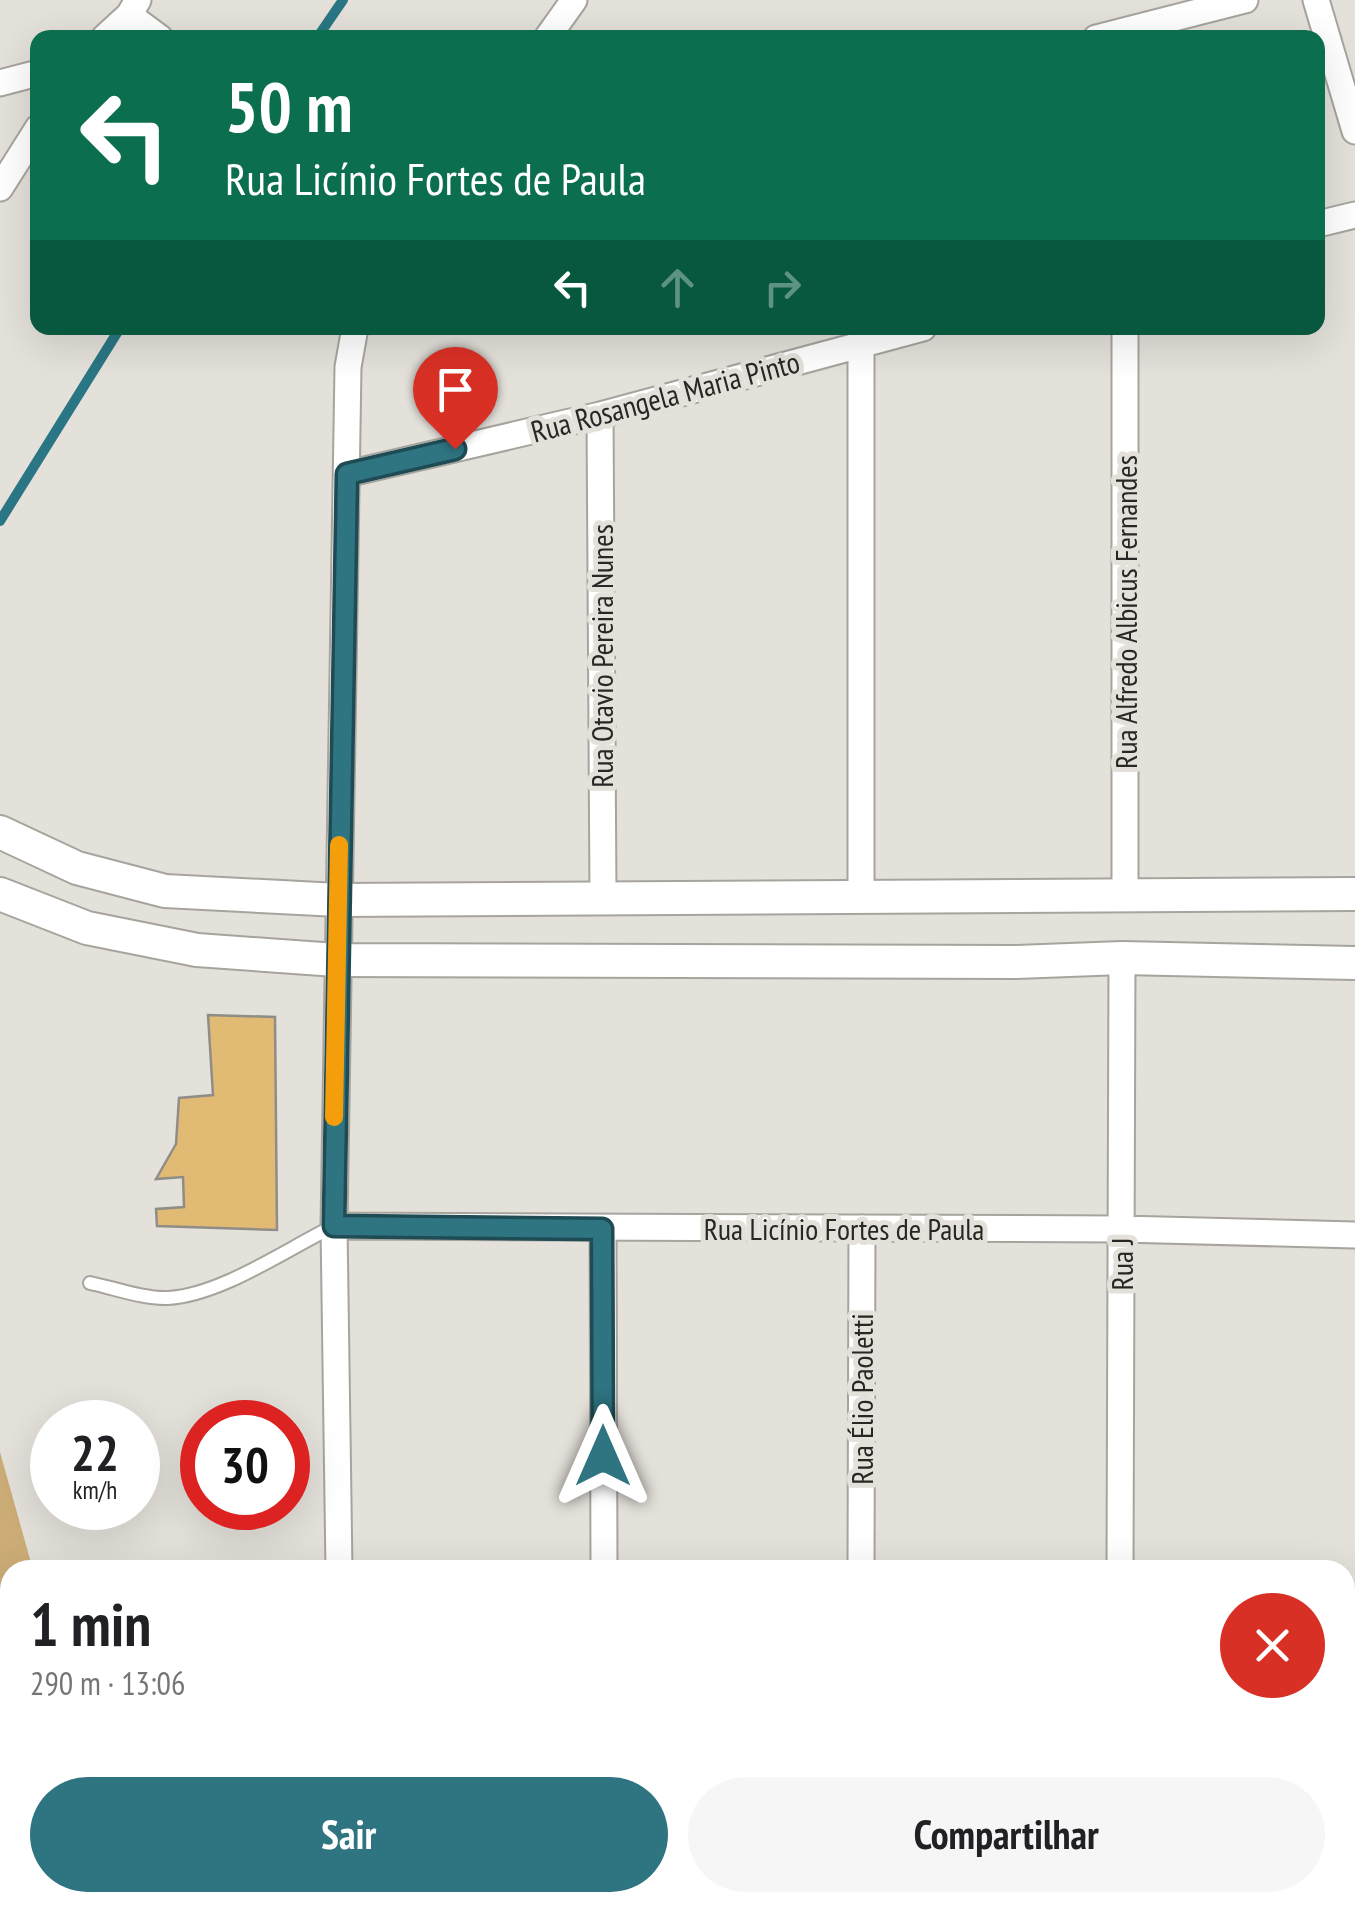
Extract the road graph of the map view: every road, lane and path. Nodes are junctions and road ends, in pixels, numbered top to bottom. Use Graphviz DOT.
graph roads {
  1 [pos="574,0"];
  2 [pos="1246,0"];
  3 [pos="1316,0"];
  4 [pos="133,8"];
  5 [pos="112,30"];
  6 [pos="153,30"];
  7 [pos="553,30"];
  8 [pos="1128,30"];
  9 [pos="1325,30"];
  10 [pos="1325,30"];
  11 [pos="30,74"];
  12 [pos="0,83"];
  13 [pos="1355,131"];
  14 [pos="30,141"];
  15 [pos="0,188"];
  16 [pos="1355,215"];
  17 [pos="1325,222"];
  18 [pos="355,335"];
  19 [pos="897,335"];
  20 [pos="1125,335"];
  21 [pos="861,345"];
  22 [pos="600,415"];
  23 [pos="347,474"];
  24 [pos="0,832"];
  25 [pos="0,894"];
  26 [pos="1355,894"];
  27 [pos="603,896"];
  28 [pos="1124,896"];
  29 [pos="862,897"];
  30 [pos="338,900"];
  31 [pos="1122,958"];
  32 [pos="336,960"];
  33 [pos="1355,964"];
  34 [pos="334,1226"];
  35 [pos="862,1228"];
  36 [pos="602,1229"];
  37 [pos="1121,1229"];
  38 [pos="1355,1235"];
  39 [pos="90,1283"];
  40 [pos="339,1560"];
  41 [pos="604,1560"];
  42 [pos="861,1560"];
  43 [pos="1120,1560"];
  1 -- 7 [label="street"];
  2 -- 8 [label="street"];
  3 -- 9 [label="street"];
  4 -- 5 [label="street"];
  4 -- 6 [label="street"];
  10 -- 13 [label="street"];
  11 -- 12 [label="street"];
  14 -- 15 [label="street"];
  16 -- 17 [label="street"];
  18 -- 23 [label="street"];
  19 -- 21 [label="street, Rua Rosangela Maria Pinto"];
  20 -- 28 [label="street, Rua Alfredo Albicus Fernandes"];
  21 -- 22 [label="street, Rua Rosangela Maria Pinto"];
  21 -- 29 [label="street"];
  22 -- 23 [label="street, Rua Rosangela Maria Pinto"];
  22 -- 27 [label="street, Rua Otavio Pereira Nunes"];
  23 -- 30 [label="street"];
  24 -- 30 [label="street"];
  25 -- 32 [label="street"];
  26 -- 28 [label="street"];
  27 -- 29 [label="street"];
  27 -- 30 [label="street"];
  28 -- 29 [label="street"];
  30 -- 32 [label="street"];
  31 -- 32 [label="street"];
  31 -- 33 [label="street"];
  31 -- 37 [label="street, Rua J"];
  32 -- 34 [label="street"];
  34 -- 36 [label="street, Rua Licínio Fortes de Paula"];
  34 -- 39 [label="lane"];
  34 -- 40 [label="street"];
  35 -- 36 [label="street, Rua Licínio Fortes de Paula"];
  35 -- 37 [label="street, Rua Licínio Fortes de Paula"];
  35 -- 42 [label="street, Rua Élio Paoletti"];
  36 -- 41 [label="street"];
  37 -- 38 [label="street, Rua Licínio Fortes de Paula"];
  37 -- 43 [label="street, Rua J"];
}
